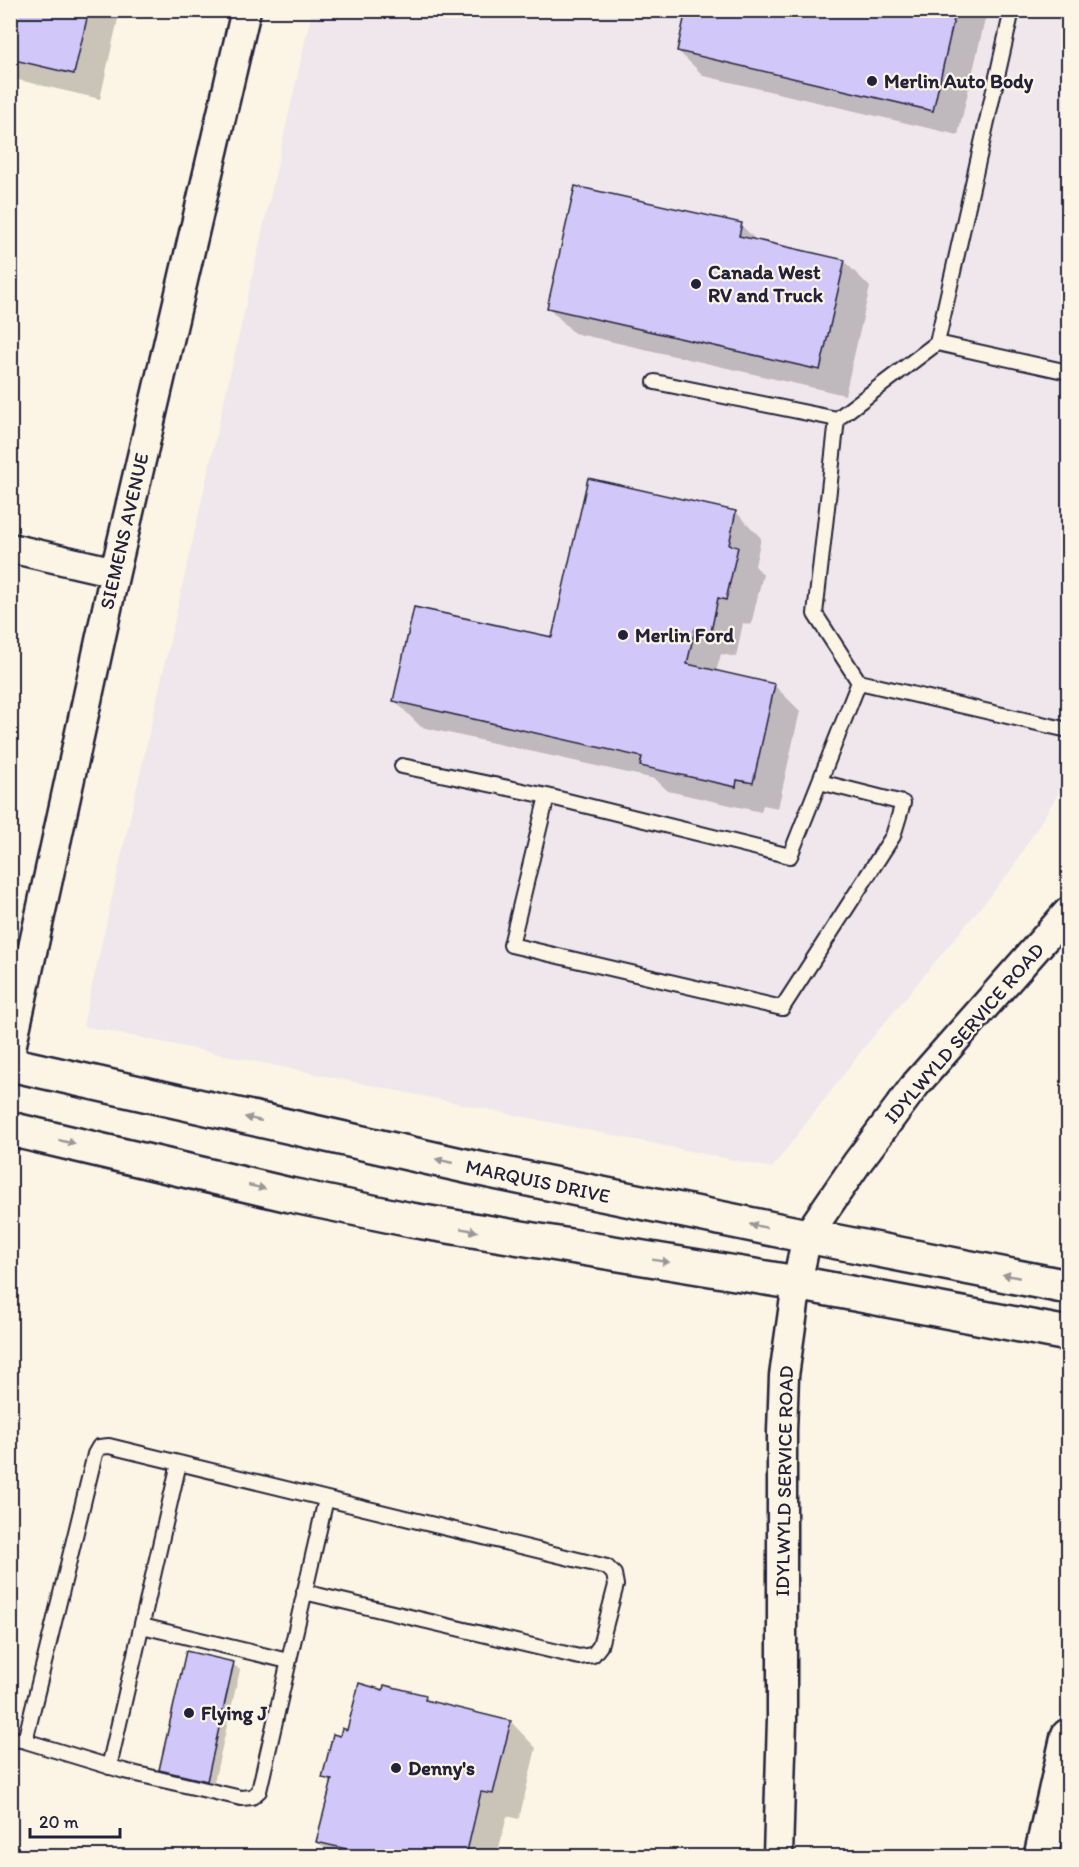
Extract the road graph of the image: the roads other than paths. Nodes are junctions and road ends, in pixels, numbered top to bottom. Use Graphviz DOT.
graph roads {
  1 [pos="246,10"];
  2 [pos="1012,10"];
  3 [pos="937,343"];
  4 [pos="1068,372"];
  5 [pos="655,382"];
  6 [pos="837,419"];
  7 [pos="10,548"];
  8 [pos="115,572"];
  9 [pos="859,682"];
  10 [pos="1068,730"];
  11 [pos="402,766"];
  12 [pos="820,782"];
  13 [pos="547,796"];
  14 [pos="1068,912"];
  15 [pos="10,1053"];
  16 [pos="10,1064"];
  17 [pos="10,1129"];
  18 [pos="807,1236"];
  19 [pos="797,1283"];
  20 [pos="1068,1287"];
  21 [pos="1068,1334"];
  22 [pos="179,1463"];
  23 [pos="326,1499"];
  24 [pos="304,1592"];
  25 [pos="142,1626"];
  26 [pos="288,1661"];
  27 [pos="1068,1736"];
  28 [pos="10,1738"];
  29 [pos="25,1741"];
  30 [pos="109,1767"];
  31 [pos="778,1857"];
  32 [pos="1041,1857"];
  1 -- 8 [label="street, SIEMENS AVENUE"];
  2 -- 3 [label="lane"];
  3 -- 4 [label="lane"];
  3 -- 6 [label="lane"];
  5 -- 6 [label="lane"];
  6 -- 9 [label="lane"];
  7 -- 8 [label="street"];
  8 -- 15 [label="street, SIEMENS AVENUE"];
  9 -- 10 [label="lane"];
  9 -- 12 [label="lane"];
  11 -- 13 [label="lane"];
  12 -- 13 [label="lane"];
  12 -- 13 [label="lane"];
  14 -- 18 [label="street, IDYLWYLD SERVICE ROAD"];
  18 -- 16 [label="main road, MARQUIS DRIVE, one-way"];
  17 -- 19 [label="main road, one-way"];
  18 -- 19 [label="street, IDYLWYLD SERVICE ROAD"];
  20 -- 18 [label="main road, MARQUIS DRIVE, one-way"];
  19 -- 21 [label="main road"];
  19 -- 31 [label="street, IDYLWYLD SERVICE ROAD"];
  22 -- 23 [label="lane"];
  22 -- 25 [label="lane"];
  22 -- 29 [label="lane"];
  23 -- 24 [label="lane"];
  23 -- 24 [label="lane"];
  24 -- 26 [label="lane"];
  25 -- 26 [label="lane"];
  25 -- 30 [label="lane"];
  26 -- 30 [label="lane"];
  27 -- 32 [label="main road"];
  28 -- 29 [label="lane"];
  29 -- 30 [label="lane"];
}
